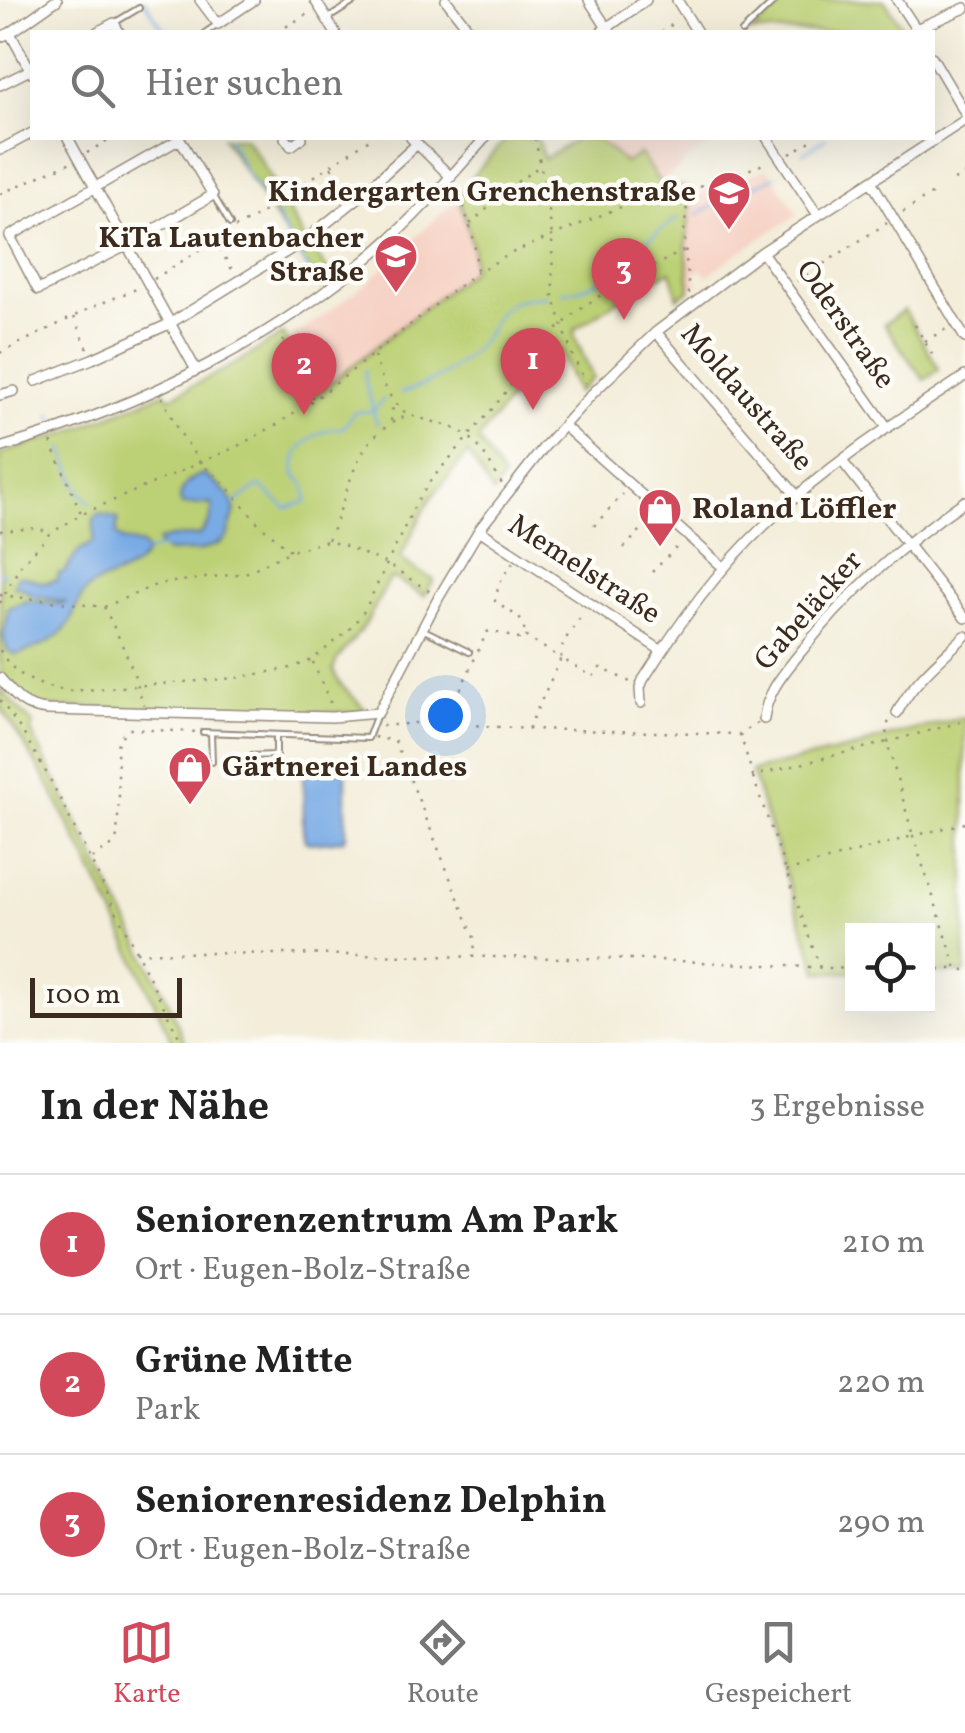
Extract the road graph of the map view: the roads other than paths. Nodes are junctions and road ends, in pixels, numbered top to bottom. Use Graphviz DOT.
graph roads {
  1 [pos="56,0"];
  2 [pos="200,0"];
  3 [pos="254,0"];
  4 [pos="357,0"];
  5 [pos="446,0"];
  6 [pos="589,0"];
  7 [pos="646,0"];
  8 [pos="676,0"];
  9 [pos="776,0"];
  10 [pos="897,0"];
  11 [pos="317,4"];
  12 [pos="139,8"];
  13 [pos="965,8"];
  14 [pos="326,19"];
  15 [pos="218,24"];
  16 [pos="116,28"];
  17 [pos="209,30"];
  18 [pos="334,30"];
  19 [pos="468,30"];
  20 [pos="604,30"];
  21 [pos="697,30"];
  22 [pos="744,30"];
  23 [pos="916,30"];
  24 [pos="919,30"];
  25 [pos="5,35"];
  26 [pos="935,62"];
  27 [pos="30,68"];
  28 [pos="30,72"];
  29 [pos="0,85"];
  30 [pos="965,117"];
  31 [pos="30,134"];
  32 [pos="935,137"];
  33 [pos="69,140"];
  34 [pos="179,140"];
  35 [pos="183,140"];
  36 [pos="483,140"];
  37 [pos="768,140"];
  38 [pos="931,140"];
  39 [pos="414,141"];
  40 [pos="0,150"];
  41 [pos="451,177"];
  42 [pos="871,181"];
  43 [pos="95,189"];
  44 [pos="213,195"];
  45 [pos="818,215"];
  46 [pos="230,224"];
  47 [pos="126,246"];
  48 [pos="762,252"];
  49 [pos="169,324"];
  50 [pos="656,332"];
  51 [pos="965,338"];
  52 [pos="196,370"];
  53 [pos="965,376"];
  54 [pos="36,381"];
  55 [pos="14,391"];
  56 [pos="0,396"];
  57 [pos="564,426"];
  58 [pos="887,427"];
  59 [pos="0,448"];
  60 [pos="842,461"];
  61 [pos="797,496"];
  62 [pos="965,502"];
  63 [pos="479,530"];
  64 [pos="906,544"];
  65 [pos="724,568"];
  66 [pos="965,618"];
  67 [pos="423,630"];
  68 [pos="964,639"];
  69 [pos="662,651"];
  70 [pos="469,652"];
  71 [pos="0,678"];
  72 [pos="641,703"];
  73 [pos="378,713"];
  74 [pos="897,713"];
  75 [pos="764,720"];
  76 [pos="203,732"];
  77 [pos="211,733"];
  78 [pos="276,736"];
  79 [pos="249,756"];
  80 [pos="212,762"];
  1 -- 25 [label="street"];
  2 -- 15 [label="street"];
  3 -- 15 [label="street"];
  4 -- 14 [label="lane"];
  5 -- 19 [label="street"];
  6 -- 20 [label="street"];
  7 -- 20 [label="street"];
  8 -- 21 [label="street"];
  9 -- 22 [label="lane"];
  10 -- 23 [label="street"];
  11 -- 14 [label="street"];
  12 -- 16 [label="lane"];
  13 -- 24 [label="street"];
  14 -- 18 [label="street"];
  15 -- 17 [label="lane"];
  25 -- 27 [label="street"];
  26 -- 30 [label="street"];
  28 -- 29 [label="street"];
  30 -- 32 [label="street"];
  31 -- 40 [label="street"];
  33 -- 43 [label="street"];
  34 -- 43 [label="street"];
  35 -- 44 [label="street"];
  36 -- 41 [label="street"];
  37 -- 45 [label="street"];
  38 -- 42 [label="street"];
  39 -- 41 [label="street"];
  39 -- 49 [label="street"];
  41 -- 52 [label="street"];
  42 -- 45 [label="street"];
  42 -- 51 [label="street"];
  43 -- 47 [label="street"];
  43 -- 47 [label="street"];
  44 -- 46 [label="lane"];
  44 -- 47 [label="street"];
  45 -- 48 [label="street"];
  47 -- 49 [label="street"];
  48 -- 50 [label="street"];
  48 -- 58 [label="street, Oderstraße"];
  49 -- 52 [label="street"];
  49 -- 54 [label="street"];
  50 -- 57 [label="street"];
  50 -- 61 [label="street, Moldaustraße"];
  52 -- 59 [label="street"];
  53 -- 58 [label="street"];
  55 -- 56 [label="street"];
  57 -- 63 [label="street"];
  57 -- 65 [label="street"];
  58 -- 60 [label="street"];
  60 -- 61 [label="street"];
  60 -- 64 [label="street, Gabeläcker"];
  61 -- 65 [label="street"];
  62 -- 64 [label="street, Gabeläcker"];
  63 -- 67 [label="street"];
  63 -- 69 [label="street, Memelstraße"];
  64 -- 66 [label="street"];
  64 -- 75 [label="street, Gabeläcker"];
  65 -- 69 [label="street"];
  67 -- 70 [label="lane"];
  67 -- 73 [label="street"];
  68 -- 74 [label="street"];
  69 -- 72 [label="street"];
  71 -- 73 [label="street"];
  73 -- 78 [label="lane"];
  76 -- 77 [label="lane"];
  77 -- 78 [label="lane"];
  77 -- 80 [label="lane"];
  78 -- 79 [label="lane"];
}
